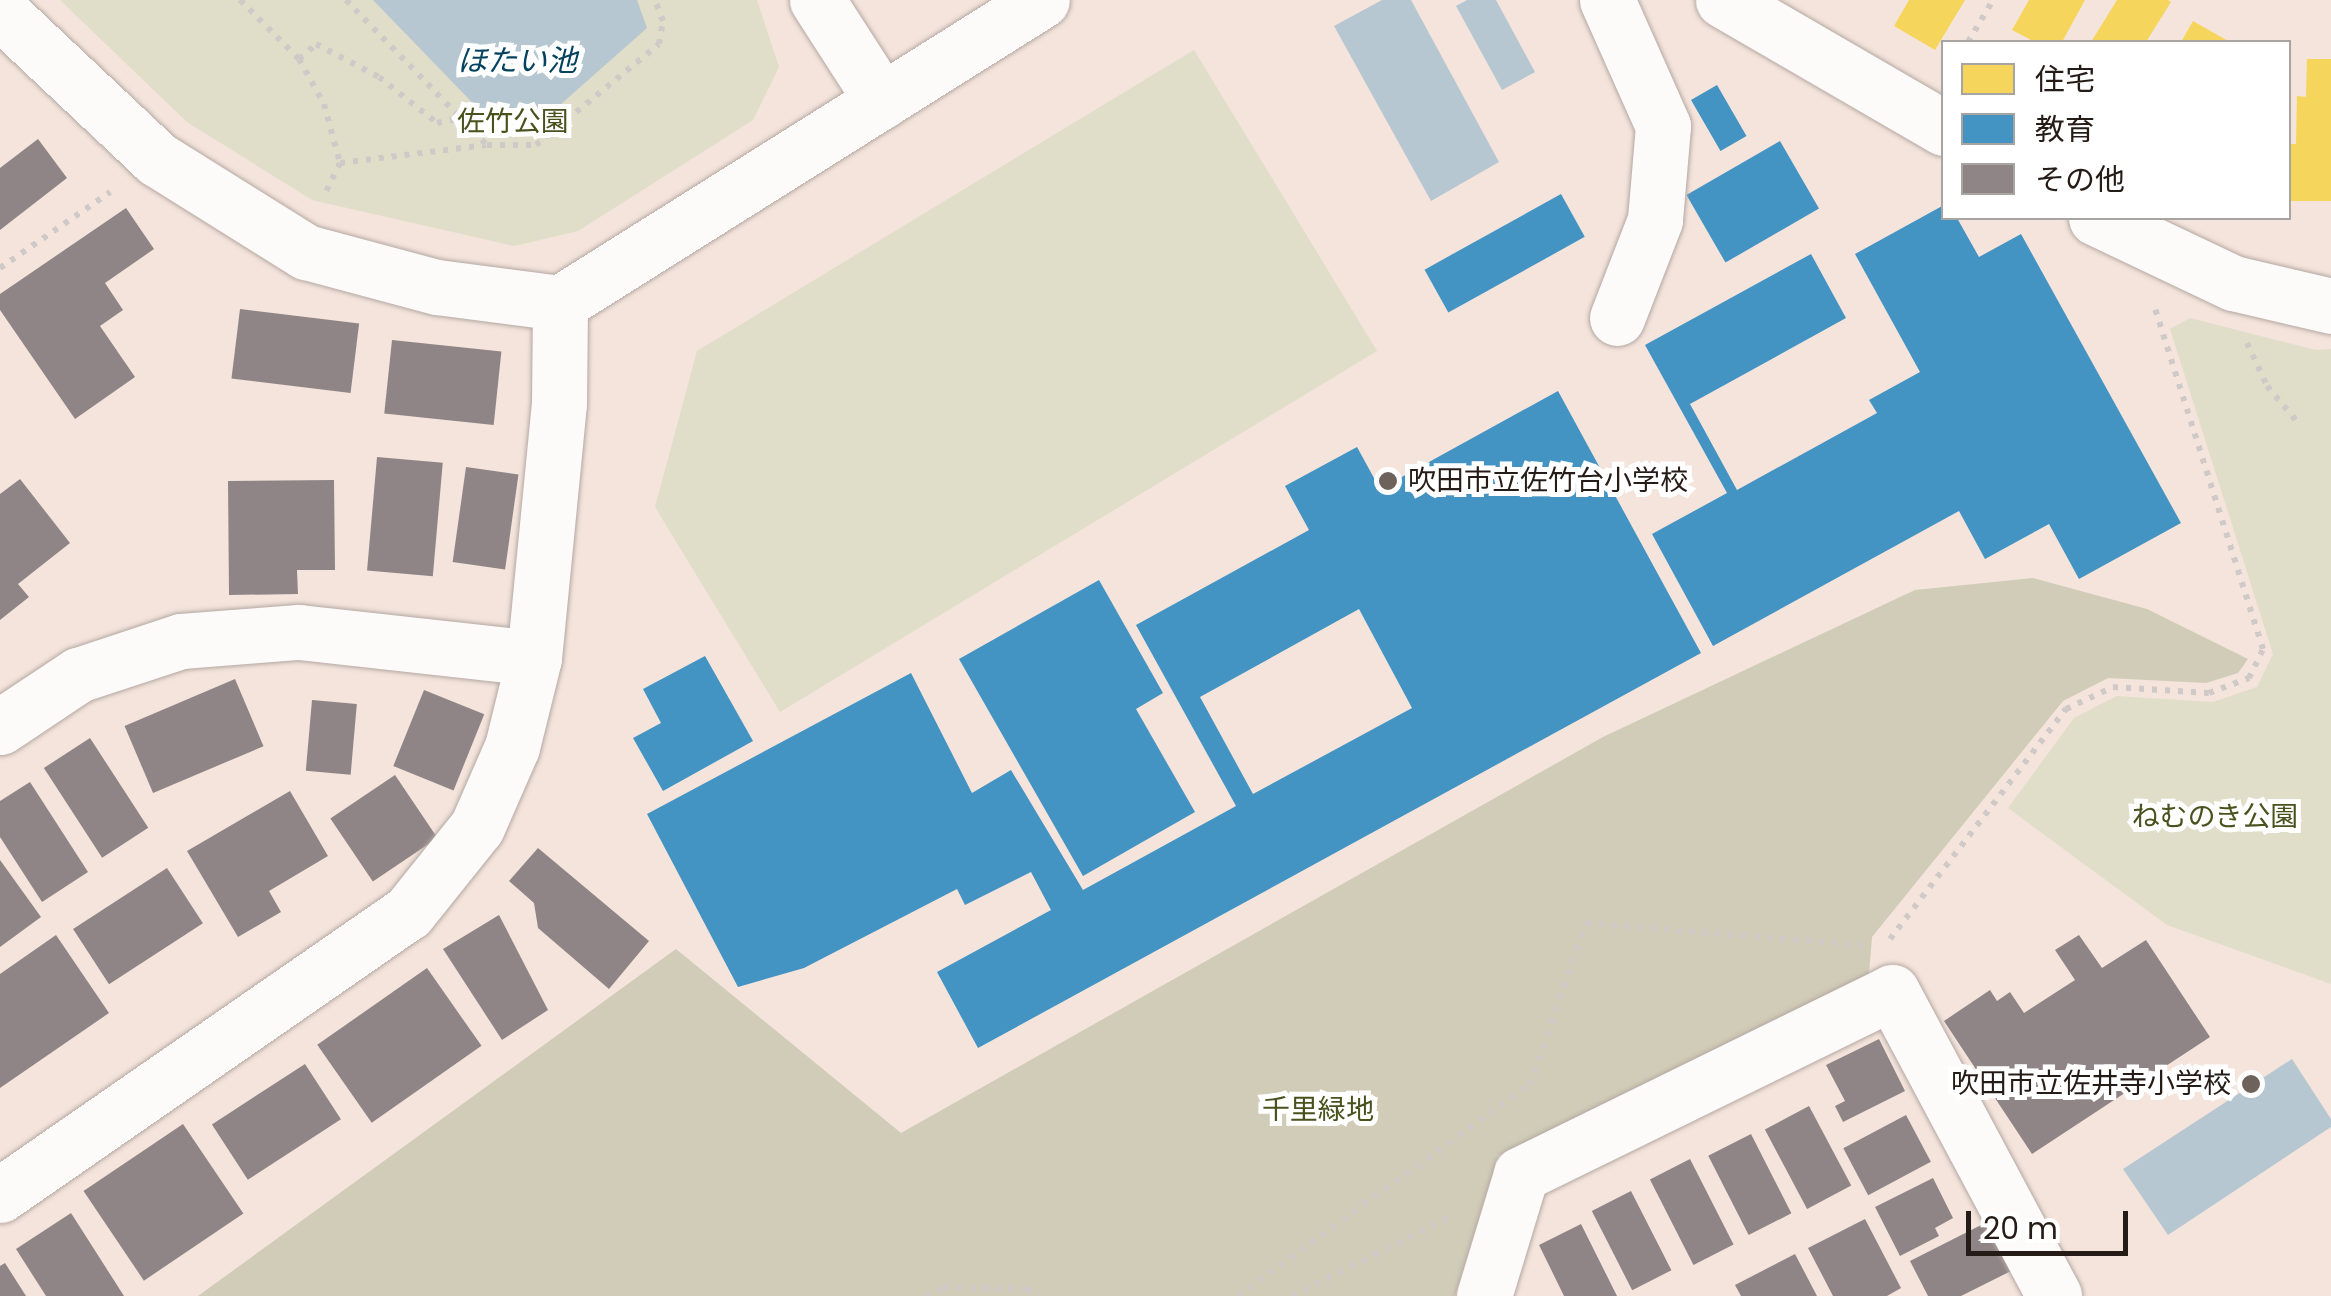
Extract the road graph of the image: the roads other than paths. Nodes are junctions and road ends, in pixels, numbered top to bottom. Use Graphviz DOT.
graph roads {
  1 [pos="817,0"];
  2 [pos="1042,0"];
  3 [pos="1608,0"];
  4 [pos="1723,0"];
  5 [pos="0,11"];
  6 [pos="882,101"];
  7 [pos="1941,126"];
  8 [pos="2100,220"];
  9 [pos="560,303"];
  10 [pos="2331,306"];
  11 [pos="1617,318"];
  12 [pos="534,658"];
  13 [pos="0,726"];
  14 [pos="0,1196"];
  15 [pos="2049,1295"];
  16 [pos="1484,1296"];
  1 -- 6 [label="street"];
  2 -- 6 [label="street"];
  3 -- 11 [label="street"];
  4 -- 7 [label="street"];
  5 -- 9 [label="street"];
  6 -- 9 [label="street"];
  8 -- 10 [label="street"];
  9 -- 12 [label="street"];
  12 -- 13 [label="street"];
  12 -- 14 [label="street"];
  15 -- 16 [label="street"];
}
